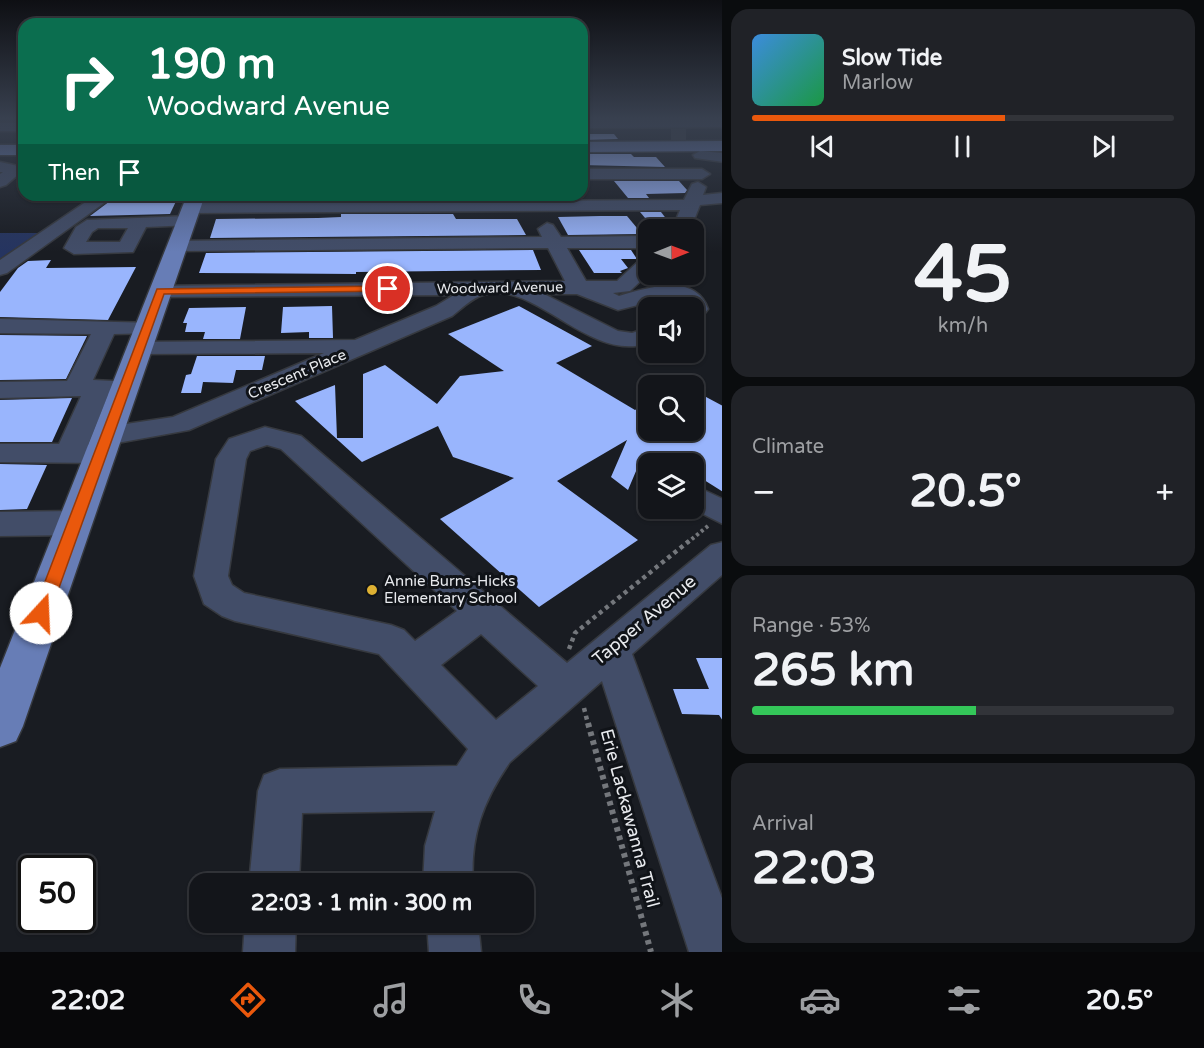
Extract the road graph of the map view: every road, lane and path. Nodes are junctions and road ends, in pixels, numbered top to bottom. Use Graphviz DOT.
graph roads {
  1 [pos="703,163"];
  2 [pos="0,167"];
  3 [pos="588,174"];
  4 [pos="702,174"];
  5 [pos="0,182"];
  6 [pos="722,198"];
  7 [pos="98,201"];
  8 [pos="206,201"];
  9 [pos="329,201"];
  10 [pos="532,201"];
  11 [pos="585,201"];
  12 [pos="693,203"];
  13 [pos="189,213"];
  14 [pos="78,215"];
  15 [pos="686,219"];
  16 [pos="140,222"];
  17 [pos="98,223"];
  18 [pos="638,242"];
  19 [pos="555,243"];
  20 [pos="0,269"];
  21 [pos="638,272"];
  22 [pos="579,287"];
  23 [pos="479,288"];
  24 [pos="514,288"];
  25 [pos="160,291"];
  26 [pos="638,297"];
  27 [pos="639,297"];
  28 [pos="685,297"];
  29 [pos="0,326"];
  30 [pos="106,327"];
  31 [pos="143,338"];
  32 [pos="638,339"];
  33 [pos="363,346"];
  34 [pos="99,387"];
  35 [pos="0,390"];
  36 [pos="92,448"];
  37 [pos="0,453"];
  38 [pos="704,510"];
  39 [pos="74,523"];
  40 [pos="0,525"];
  41 [pos="719,530"];
  42 [pos="482,613"];
  43 [pos="413,664"];
  44 [pos="582,673"];
  45 [pos="0,726"];
  46 [pos="495,748"];
  47 [pos="468,788"];
  48 [pos="275,873"];
  49 [pos="448,873"];
  50 [pos="270,933"];
  51 [pos="453,933"];
  52 [pos="269,952"];
  53 [pos="455,952"];
  54 [pos="651,952"];
  55 [pos="715,952"];
  1 -- 4 [label="street"];
  2 -- 5 [label="street"];
  3 -- 4 [label="street"];
  4 -- 12 [label="street"];
  6 -- 12 [label="street"];
  7 -- 14 [label="street"];
  8 -- 13 [label="street"];
  9 -- 13 [label="street"];
  10 -- 19 [label="street"];
  11 -- 12 [label="street"];
  12 -- 15 [label="street"];
  13 -- 16 [label="street"];
  13 -- 19 [label="street"];
  13 -- 25 [label="main road"];
  14 -- 17 [label="street"];
  14 -- 20 [label="street"];
  16 -- 17 [label="street"];
  16 -- 17 [label="street"];
  18 -- 19 [label="street"];
  19 -- 22 [label="street"];
  21 -- 22 [label="street, Woodward Avenue"];
  22 -- 24 [label="street, Woodward Avenue"];
  22 -- 26 [label="street"];
  23 -- 24 [label="street, Woodward Avenue"];
  23 -- 25 [label="street, Woodward Avenue"];
  23 -- 33 [label="street, Crescent Place"];
  24 -- 32 [label="street"];
  25 -- 31 [label="main road"];
  27 -- 28 [label="street"];
  29 -- 30 [label="street"];
  30 -- 31 [label="street"];
  30 -- 34 [label="street"];
  31 -- 33 [label="street"];
  31 -- 34 [label="main road"];
  33 -- 36 [label="street, Crescent Place"];
  34 -- 35 [label="street"];
  34 -- 36 [label="main road"];
  36 -- 37 [label="street, Crescent Place"];
  36 -- 39 [label="main road"];
  38 -- 41 [label="street"];
  39 -- 40 [label="street"];
  39 -- 45 [label="main road"];
  41 -- 44 [label="street, Tapper Avenue"];
  41 -- 44 [label="path"];
  42 -- 43 [label="street"];
  42 -- 43 [label="street"];
  42 -- 44 [label="street"];
  43 -- 46 [label="street"];
  44 -- 46 [label="street, Tapper Avenue"];
  44 -- 54 [label="path, Erie Lackawanna Trail"];
  44 -- 55 [label="street"];
  46 -- 47 [label="street, Tapper Avenue"];
  47 -- 48 [label="street"];
  47 -- 49 [label="street, Tapper Avenue"];
  50 -- 52 [label="street"];
  51 -- 53 [label="street"];
}
